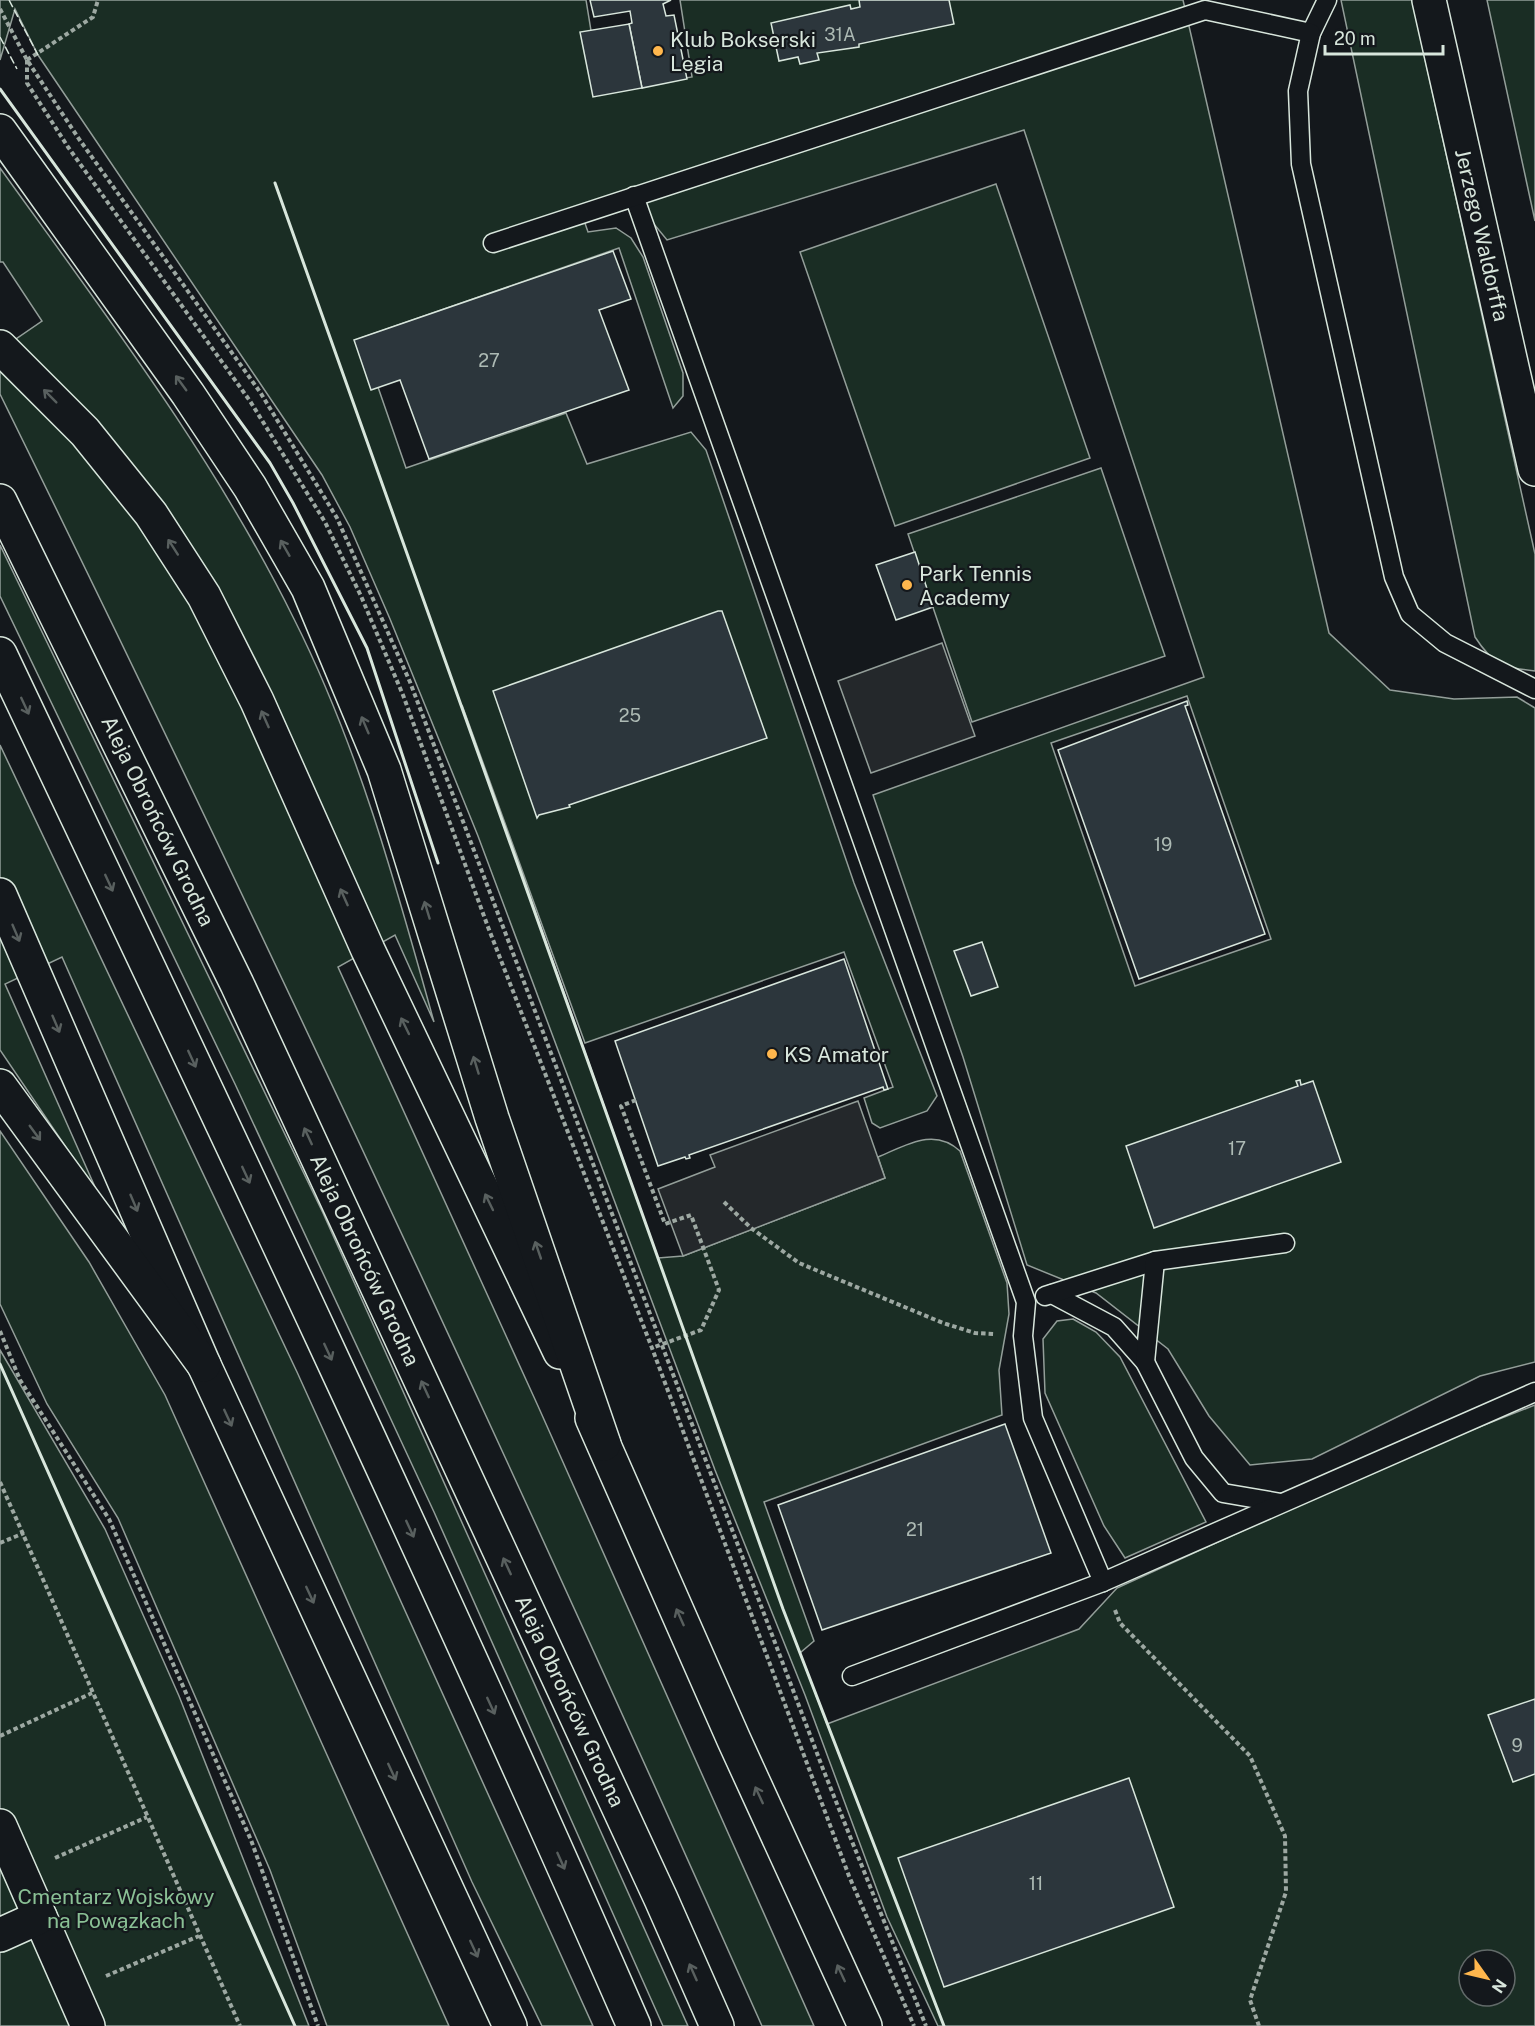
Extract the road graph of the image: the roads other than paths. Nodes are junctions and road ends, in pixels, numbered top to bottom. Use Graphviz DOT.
graph roads {
  1 [pos="1327,0"];
  2 [pos="1428,0"];
  3 [pos="1311,33"];
  4 [pos="0,131"];
  5 [pos="634,196"];
  6 [pos="493,243"];
  7 [pos="0,347"];
  8 [pos="1535,469"];
  9 [pos="0,501"];
  10 [pos="0,654"];
  11 [pos="1535,689"];
  12 [pos="0,896"];
  13 [pos="0,1086"];
  14 [pos="1285,1243"];
  15 [pos="1155,1261"];
  16 [pos="1052,1293"];
  17 [pos="1026,1302"];
  18 [pos="1145,1362"];
  19 [pos="204,1365"];
  20 [pos="1535,1392"];
  21 [pos="604,1444"];
  22 [pos="1281,1503"];
  23 [pos="1103,1581"];
  24 [pos="852,1676"];
  25 [pos="0,1826"];
  26 [pos="40,1917"];
  27 [pos="0,1935"];
  28 [pos="88,2026"];
  29 [pos="510,2026"];
  30 [pos="634,2026"];
  31 [pos="717,2026"];
  32 [pos="865,2026"];
  1 -- 3 [label="lane"];
  2 -- 8 [label="main road, Jerzego Waldorffa"];
  3 -- 5 [label="lane"];
  3 -- 11 [label="lane"];
  21 -- 4 [label="main road, one-way"];
  5 -- 6 [label="lane"];
  5 -- 17 [label="lane"];
  21 -- 7 [label="main road, one-way"];
  31 -- 9 [label="main road, Aleja Obrońców Grodna, one-way"];
  10 -- 30 [label="main road, one-way"];
  12 -- 19 [label="main road, one-way"];
  13 -- 19 [label="main road, one-way"];
  14 -- 15 [label="lane"];
  15 -- 16 [label="lane"];
  15 -- 18 [label="lane"];
  16 -- 17 [label="lane"];
  16 -- 18 [label="lane"];
  17 -- 23 [label="lane"];
  18 -- 22 [label="lane"];
  19 -- 29 [label="main road, one-way"];
  20 -- 22 [label="lane"];
  32 -- 21 [label="main road, one-way"];
  22 -- 23 [label="lane"];
  23 -- 24 [label="lane"];
  25 -- 26 [label="main road"];
  26 -- 27 [label="main road"];
  26 -- 28 [label="main road"];
}
